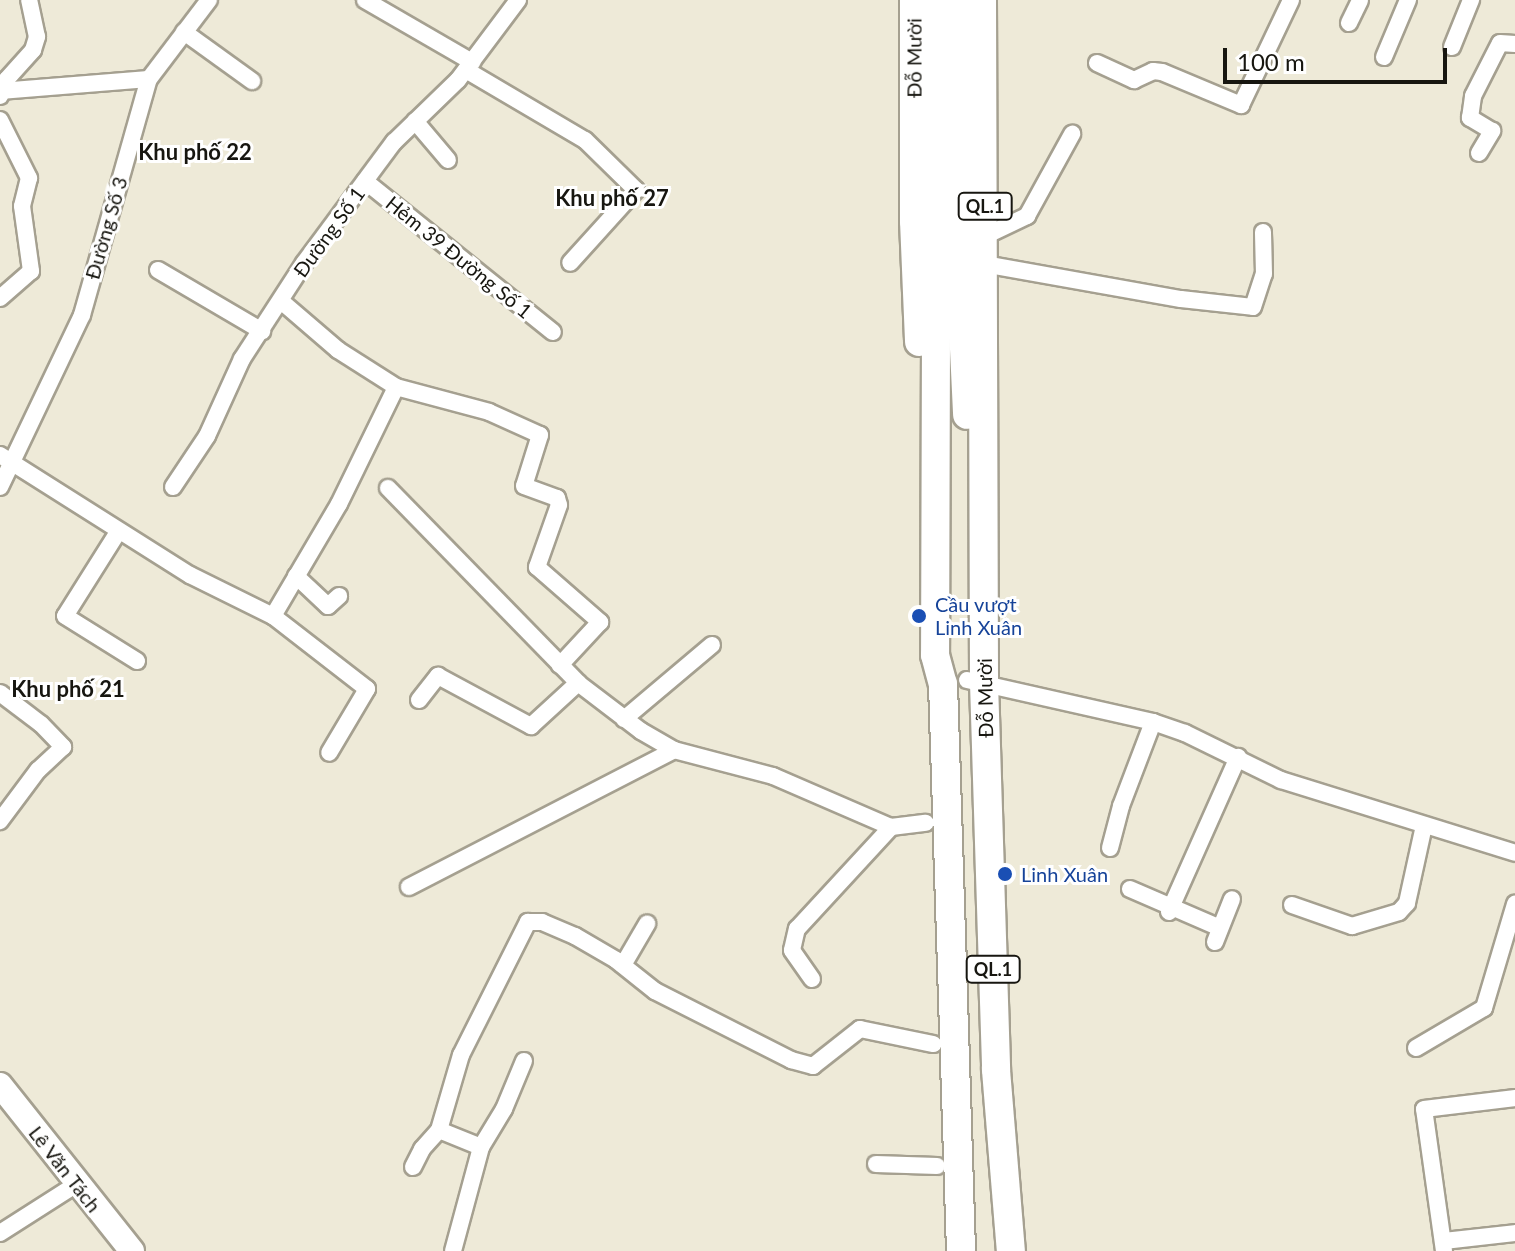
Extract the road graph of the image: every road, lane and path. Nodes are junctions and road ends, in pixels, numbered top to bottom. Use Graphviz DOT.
graph roads {
  1 [pos="29,0"];
  2 [pos="209,0"];
  3 [pos="365,0"];
  4 [pos="518,0"];
  5 [pos="898,0"];
  6 [pos="914,0"];
  7 [pos="937,0"];
  8 [pos="959,0"];
  9 [pos="982,0"];
  10 [pos="997,0"];
  11 [pos="1291,0"];
  12 [pos="1360,0"];
  13 [pos="1408,0"];
  14 [pos="1471,0"];
  15 [pos="1349,23"];
  16 [pos="184,32"];
  17 [pos="1515,44"];
  18 [pos="1452,47"];
  19 [pos="1384,57"];
  20 [pos="1097,63"];
  21 [pos="469,66"];
  22 [pos="149,79"];
  23 [pos="252,81"];
  24 [pos="0,93"];
  25 [pos="0,120"];
  26 [pos="415,121"];
  27 [pos="1072,134"];
  28 [pos="1479,153"];
  29 [pos="448,160"];
  30 [pos="365,181"];
  31 [pos="914,221"];
  32 [pos="985,228"];
  33 [pos="1263,232"];
  34 [pos="570,263"];
  35 [pos="960,265"];
  36 [pos="158,270"];
  37 [pos="0,298"];
  38 [pos="281,301"];
  39 [pos="262,331"];
  40 [pos="553,332"];
  41 [pos="396,387"];
  42 [pos="976,424"];
  43 [pos="935,449"];
  44 [pos="7,459"];
  45 [pos="0,487"];
  46 [pos="173,487"];
  47 [pos="388,488"];
  48 [pos="969,526"];
  49 [pos="118,532"];
  50 [pos="984,558"];
  51 [pos="296,576"];
  52 [pos="339,596"];
  53 [pos="273,616"];
  54 [pos="712,645"];
  55 [pos="935,655"];
  56 [pos="137,661"];
  57 [pos="560,665"];
  58 [pos="976,682"];
  59 [pos="578,683"];
  60 [pos="0,693"];
  61 [pos="419,700"];
  62 [pos="624,719"];
  63 [pos="1153,722"];
  64 [pos="674,750"];
  65 [pos="329,753"];
  66 [pos="1238,757"];
  67 [pos="0,821"];
  68 [pos="926,823"];
  69 [pos="1424,826"];
  70 [pos="891,827"];
  71 [pos="1110,848"];
  72 [pos="1515,853"];
  73 [pos="409,887"];
  74 [pos="1130,889"];
  75 [pos="1232,899"];
  76 [pos="1515,904"];
  77 [pos="1292,905"];
  78 [pos="1170,909"];
  79 [pos="647,924"];
  80 [pos="623,965"];
  81 [pos="812,979"];
  82 [pos="933,1044"];
  83 [pos="1416,1048"];
  84 [pos="524,1061"];
  85 [pos="0,1085"];
  86 [pos="1515,1098"];
  87 [pos="439,1130"];
  88 [pos="481,1147"];
  89 [pos="876,1164"];
  90 [pos="937,1166"];
  91 [pos="413,1167"];
  92 [pos="77,1184"];
  93 [pos="0,1233"];
  94 [pos="1515,1233"];
  95 [pos="1444,1246"];
  96 [pos="132,1251"];
  97 [pos="453,1251"];
  98 [pos="943,1251"];
  99 [pos="961,1251"];
  100 [pos="992,1251"];
  101 [pos="1011,1251"];
  1 -- 24 [label="street"];
  2 -- 16 [label="street, Đường Số 3"];
  3 -- 21 [label="street"];
  4 -- 21 [label="street, Đường Số 1"];
  5 -- 31 [label="highway"];
  6 -- 31 [label="highway, Đỗ Mười / QL.1"];
  7 -- 35 [label="highway, QL.1"];
  8 -- 35 [label="highway, QL.1"];
  9 -- 32 [label="highway, Đỗ Mười / QL.1"];
  10 -- 32 [label="highway"];
  11 -- 20 [label="street"];
  12 -- 15 [label="street"];
  13 -- 19 [label="street"];
  14 -- 18 [label="street"];
  16 -- 22 [label="street, Đường Số 3"];
  16 -- 23 [label="street"];
  17 -- 28 [label="street"];
  21 -- 26 [label="street, Đường Số 1"];
  21 -- 34 [label="street"];
  22 -- 24 [label="street"];
  22 -- 44 [label="street, Đường Số 3"];
  25 -- 37 [label="street"];
  26 -- 29 [label="street"];
  26 -- 30 [label="street, Đường Số 1"];
  27 -- 32 [label="street"];
  30 -- 38 [label="street, Đường Số 1"];
  30 -- 40 [label="street, Hẻm 39 Đường Số 1"];
  31 -- 43 [label="highway, Đỗ Mười / QL.1"];
  32 -- 35 [label="highway, Đỗ Mười / QL.1"];
  33 -- 35 [label="street"];
  35 -- 42 [label="highway, Đỗ Mười / QL.1"];
  35 -- 43 [label="highway, Đỗ Mười / QL.1"];
  36 -- 39 [label="street"];
  38 -- 39 [label="street, Đường Số 1"];
  38 -- 41 [label="street"];
  39 -- 46 [label="street, Đường Số 1"];
  41 -- 51 [label="street"];
  41 -- 57 [label="street"];
  42 -- 48 [label="highway, Đỗ Mười / QL.1"];
  42 -- 50 [label="highway, Đỗ Mười / QL.1"];
  43 -- 55 [label="highway, Đỗ Mười / QL.1"];
  44 -- 45 [label="street, Đường Số 3"];
  44 -- 49 [label="street"];
  47 -- 57 [label="street"];
  48 -- 50 [label="highway, QL.1"];
  48 -- 58 [label="highway, Đỗ Mười / QL.1"];
  49 -- 53 [label="street"];
  49 -- 56 [label="street"];
  50 -- 58 [label="highway, Đỗ Mười / QL.1"];
  51 -- 52 [label="street"];
  51 -- 53 [label="street"];
  53 -- 65 [label="street"];
  54 -- 62 [label="street"];
  55 -- 68 [label="highway, Đỗ Mười / QL.1"];
  55 -- 99 [label="highway, Đỗ Mười / QL.1"];
  57 -- 59 [label="street"];
  58 -- 63 [label="street"];
  58 -- 100 [label="highway, Đỗ Mười / QL.1"];
  58 -- 101 [label="highway, Đỗ Mười / QL.1"];
  59 -- 61 [label="street"];
  59 -- 62 [label="street"];
  60 -- 67 [label="street"];
  62 -- 64 [label="street"];
  63 -- 66 [label="street"];
  63 -- 71 [label="street"];
  64 -- 70 [label="street"];
  64 -- 73 [label="street"];
  66 -- 69 [label="street"];
  66 -- 78 [label="street"];
  68 -- 70 [label="street"];
  68 -- 82 [label="highway, Đỗ Mười / QL.1"];
  69 -- 72 [label="street"];
  69 -- 77 [label="street"];
  70 -- 81 [label="street"];
  74 -- 78 [label="street"];
  75 -- 78 [label="street"];
  76 -- 83 [label="street"];
  79 -- 80 [label="street"];
  80 -- 82 [label="street"];
  80 -- 87 [label="street"];
  82 -- 90 [label="highway, Đỗ Mười / QL.1"];
  84 -- 88 [label="street"];
  85 -- 92 [label="main road, Lê Văn Tách"];
  86 -- 95 [label="street"];
  87 -- 88 [label="street"];
  87 -- 91 [label="street"];
  88 -- 97 [label="street"];
  89 -- 90 [label="street"];
  90 -- 98 [label="highway, Đỗ Mười / QL.1"];
  92 -- 93 [label="street"];
  92 -- 96 [label="main road, Lê Văn Tách"];
  94 -- 95 [label="street"];
}
